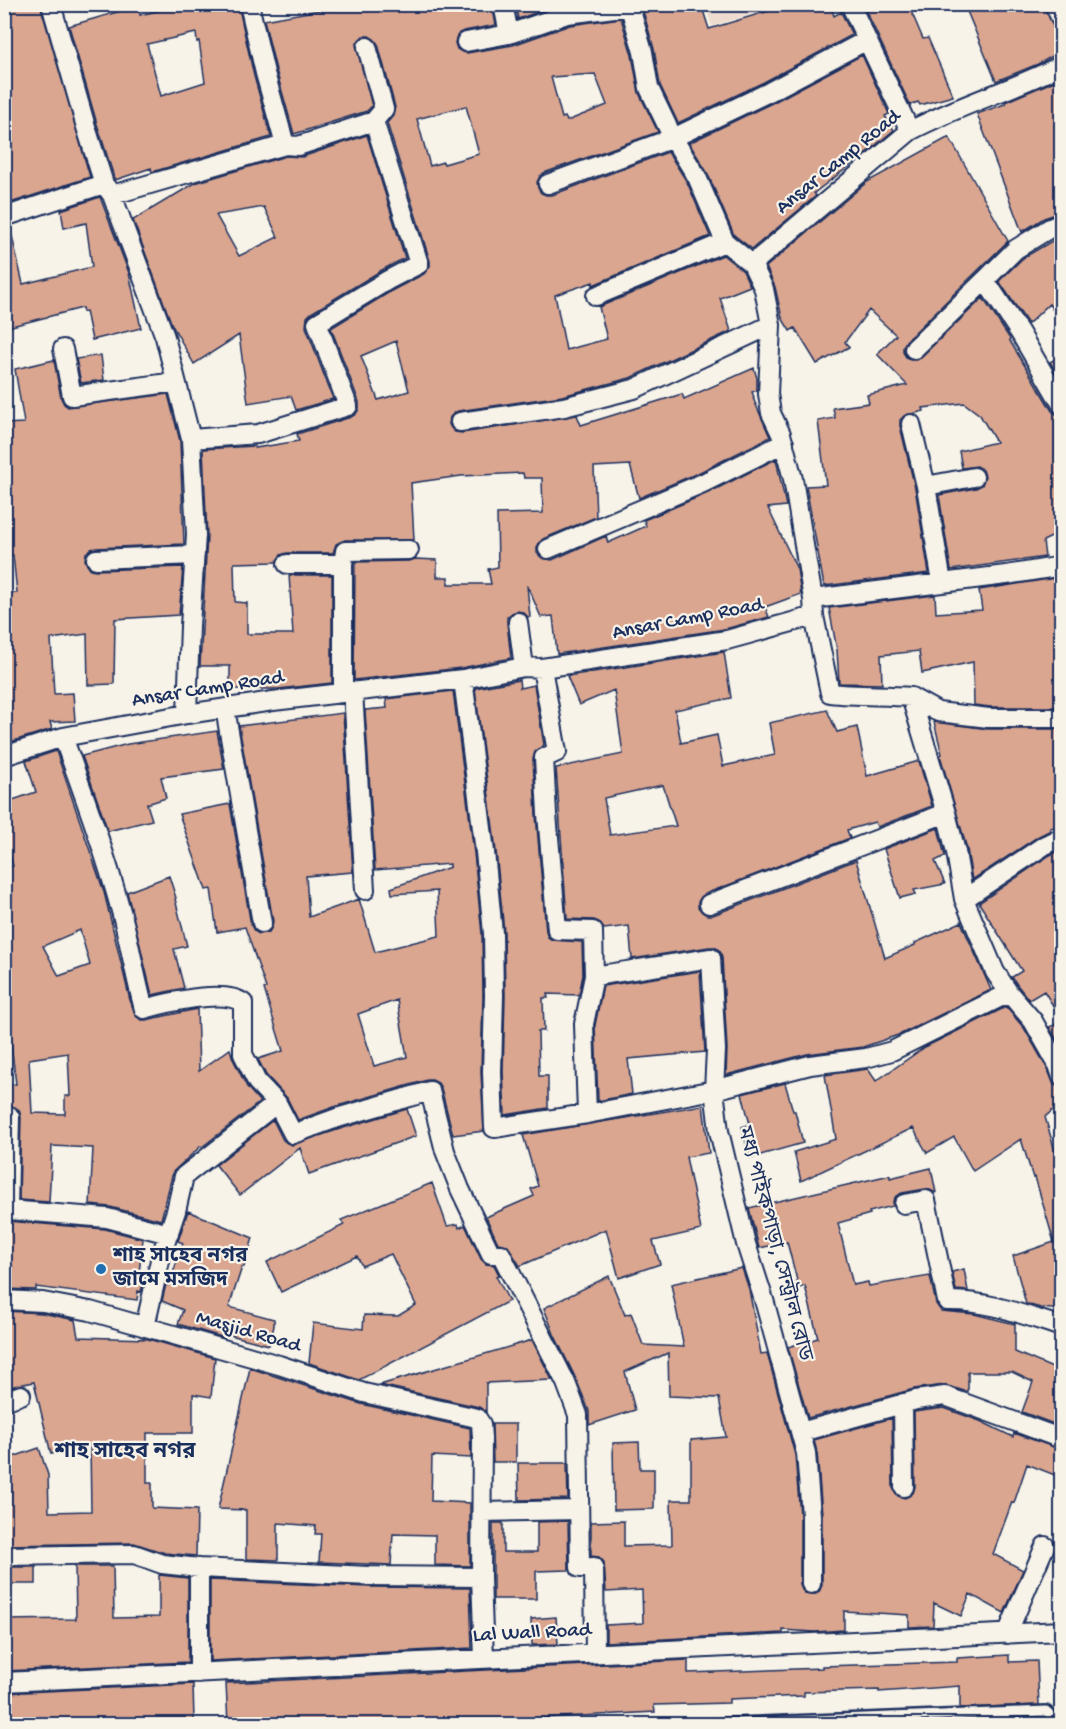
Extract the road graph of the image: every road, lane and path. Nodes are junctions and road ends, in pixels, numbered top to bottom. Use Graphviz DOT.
graph roads {
  1 [pos="51,4"];
  2 [pos="249,4"];
  3 [pos="503,4"];
  4 [pos="850,4"];
  5 [pos="1054,4"];
  6 [pos="629,5"];
  7 [pos="1062,21"];
  8 [pos="509,34"];
  9 [pos="867,40"];
  10 [pos="466,42"];
  11 [pos="367,47"];
  12 [pos="1062,65"];
  13 [pos="374,121"];
  14 [pos="910,131"];
  15 [pos="673,138"];
  16 [pos="285,145"];
  17 [pos="548,184"];
  18 [pos="108,189"];
  19 [pos="4,217"];
  20 [pos="1062,223"];
  21 [pos="726,242"];
  22 [pos="752,264"];
  23 [pos="986,280"];
  24 [pos="596,296"];
  25 [pos="771,325"];
  26 [pos="63,349"];
  27 [pos="914,349"];
  28 [pos="176,382"];
  29 [pos="1062,405"];
  30 [pos="460,422"];
  31 [pos="911,424"];
  32 [pos="191,440"];
  33 [pos="784,443"];
  34 [pos="974,477"];
  35 [pos="926,486"];
  36 [pos="548,549"];
  37 [pos="409,550"];
  38 [pos="195,555"];
  39 [pos="96,558"];
  40 [pos="287,564"];
  41 [pos="343,564"];
  42 [pos="1062,566"];
  43 [pos="942,583"];
  44 [pos="814,607"];
  45 [pos="518,622"];
  46 [pos="524,667"];
  47 [pos="542,668"];
  48 [pos="463,679"];
  49 [pos="348,692"];
  50 [pos="911,697"];
  51 [pos="225,708"];
  52 [pos="187,714"];
  53 [pos="1062,718"];
  54 [pos="63,737"];
  55 [pos="4,756"];
  56 [pos="946,813"];
  57 [pos="1062,838"];
  58 [pos="365,890"];
  59 [pos="964,899"];
  60 [pos="709,904"];
  61 [pos="262,923"];
  62 [pos="594,976"];
  63 [pos="1009,993"];
  64 [pos="1062,1077"];
  65 [pos="714,1090"];
  66 [pos="277,1103"];
  67 [pos="587,1114"];
  68 [pos="4,1118"];
  69 [pos="904,1204"];
  70 [pos="169,1234"];
  71 [pos="4,1300"];
  72 [pos="145,1327"];
  73 [pos="1062,1327"];
  74 [pos="903,1403"];
  75 [pos="801,1432"];
  76 [pos="1062,1439"];
  77 [pos="904,1487"];
  78 [pos="579,1510"];
  79 [pos="482,1512"];
  80 [pos="1045,1546"];
  81 [pos="4,1556"];
  82 [pos="199,1568"];
  83 [pos="482,1577"];
  84 [pos="812,1584"];
  85 [pos="1062,1631"];
  86 [pos="1007,1634"];
  87 [pos="595,1653"];
  88 [pos="484,1659"];
  89 [pos="199,1673"];
  90 [pos="4,1682"];
  91 [pos="784,1723"];
  92 [pos="712,1725"];
  93 [pos="1058,1725"];
  1 -- 18 [label="street"];
  2 -- 16 [label="street"];
  3 -- 8 [label="street"];
  4 -- 9 [label="street"];
  5 -- 7 [label="street"];
  6 -- 8 [label="street"];
  6 -- 15 [label="street"];
  8 -- 10 [label="street"];
  9 -- 14 [label="street"];
  9 -- 15 [label="street"];
  11 -- 13 [label="street"];
  12 -- 14 [label="street, Ansar Camp Road"];
  13 -- 16 [label="street"];
  13 -- 32 [label="street"];
  14 -- 22 [label="street, Ansar Camp Road"];
  15 -- 17 [label="street"];
  15 -- 21 [label="street"];
  16 -- 18 [label="street"];
  18 -- 19 [label="street"];
  18 -- 28 [label="street"];
  20 -- 23 [label="street"];
  21 -- 22 [label="street"];
  21 -- 24 [label="street"];
  22 -- 25 [label="street"];
  23 -- 27 [label="street"];
  23 -- 29 [label="street"];
  25 -- 30 [label="street"];
  25 -- 33 [label="street"];
  26 -- 28 [label="street"];
  28 -- 32 [label="street"];
  31 -- 35 [label="street"];
  32 -- 38 [label="street"];
  33 -- 36 [label="street"];
  33 -- 44 [label="street"];
  34 -- 35 [label="street"];
  35 -- 43 [label="street"];
  37 -- 41 [label="street"];
  38 -- 39 [label="street"];
  38 -- 52 [label="street"];
  40 -- 41 [label="street"];
  41 -- 49 [label="street"];
  42 -- 43 [label="street, Ansar Camp Road"];
  43 -- 44 [label="street, Ansar Camp Road"];
  44 -- 47 [label="street, Ansar Camp Road"];
  44 -- 50 [label="street"];
  45 -- 46 [label="street"];
  46 -- 47 [label="street, Ansar Camp Road"];
  46 -- 48 [label="street, Ansar Camp Road"];
  47 -- 62 [label="street"];
  48 -- 49 [label="street, Ansar Camp Road"];
  48 -- 67 [label="street"];
  49 -- 51 [label="street, Ansar Camp Road"];
  49 -- 58 [label="street"];
  50 -- 53 [label="street"];
  50 -- 56 [label="street"];
  51 -- 52 [label="street, Ansar Camp Road"];
  51 -- 61 [label="street"];
  52 -- 54 [label="street, Ansar Camp Road"];
  54 -- 55 [label="street, Ansar Camp Road"];
  54 -- 66 [label="street"];
  56 -- 59 [label="street"];
  56 -- 60 [label="street"];
  57 -- 59 [label="street"];
  59 -- 63 [label="street"];
  62 -- 65 [label="street, মধ্য পাইকপাড়া, সেন্ট্রাল রোড"];
  62 -- 67 [label="street"];
  63 -- 64 [label="street"];
  63 -- 65 [label="street"];
  65 -- 67 [label="street"];
  65 -- 75 [label="street, মধ্য পাইকপাড়া, সেন্ট্রাল রোড"];
  66 -- 70 [label="street"];
  66 -- 78 [label="street"];
  68 -- 70 [label="street"];
  69 -- 73 [label="street"];
  70 -- 72 [label="street"];
  71 -- 72 [label="street, Masjid Road"];
  72 -- 79 [label="street, Masjid Road"];
  74 -- 75 [label="street"];
  74 -- 76 [label="street"];
  74 -- 77 [label="street"];
  75 -- 84 [label="street, মধ্য পাইকপাড়া, সেন্ট্রাল রোড"];
  78 -- 79 [label="street"];
  78 -- 87 [label="street"];
  79 -- 83 [label="street"];
  80 -- 86 [label="street"];
  81 -- 82 [label="street"];
  82 -- 83 [label="street"];
  82 -- 89 [label="street"];
  83 -- 88 [label="street"];
  85 -- 86 [label="street, Lal Wall Road"];
  86 -- 87 [label="street, Lal Wall Road"];
  87 -- 88 [label="street, Lal Wall Road"];
  88 -- 89 [label="street, Lal Wall Road"];
  89 -- 90 [label="street, Lal Wall Road"];
  91 -- 92 [label="lane"];
  91 -- 93 [label="lane"];
}
